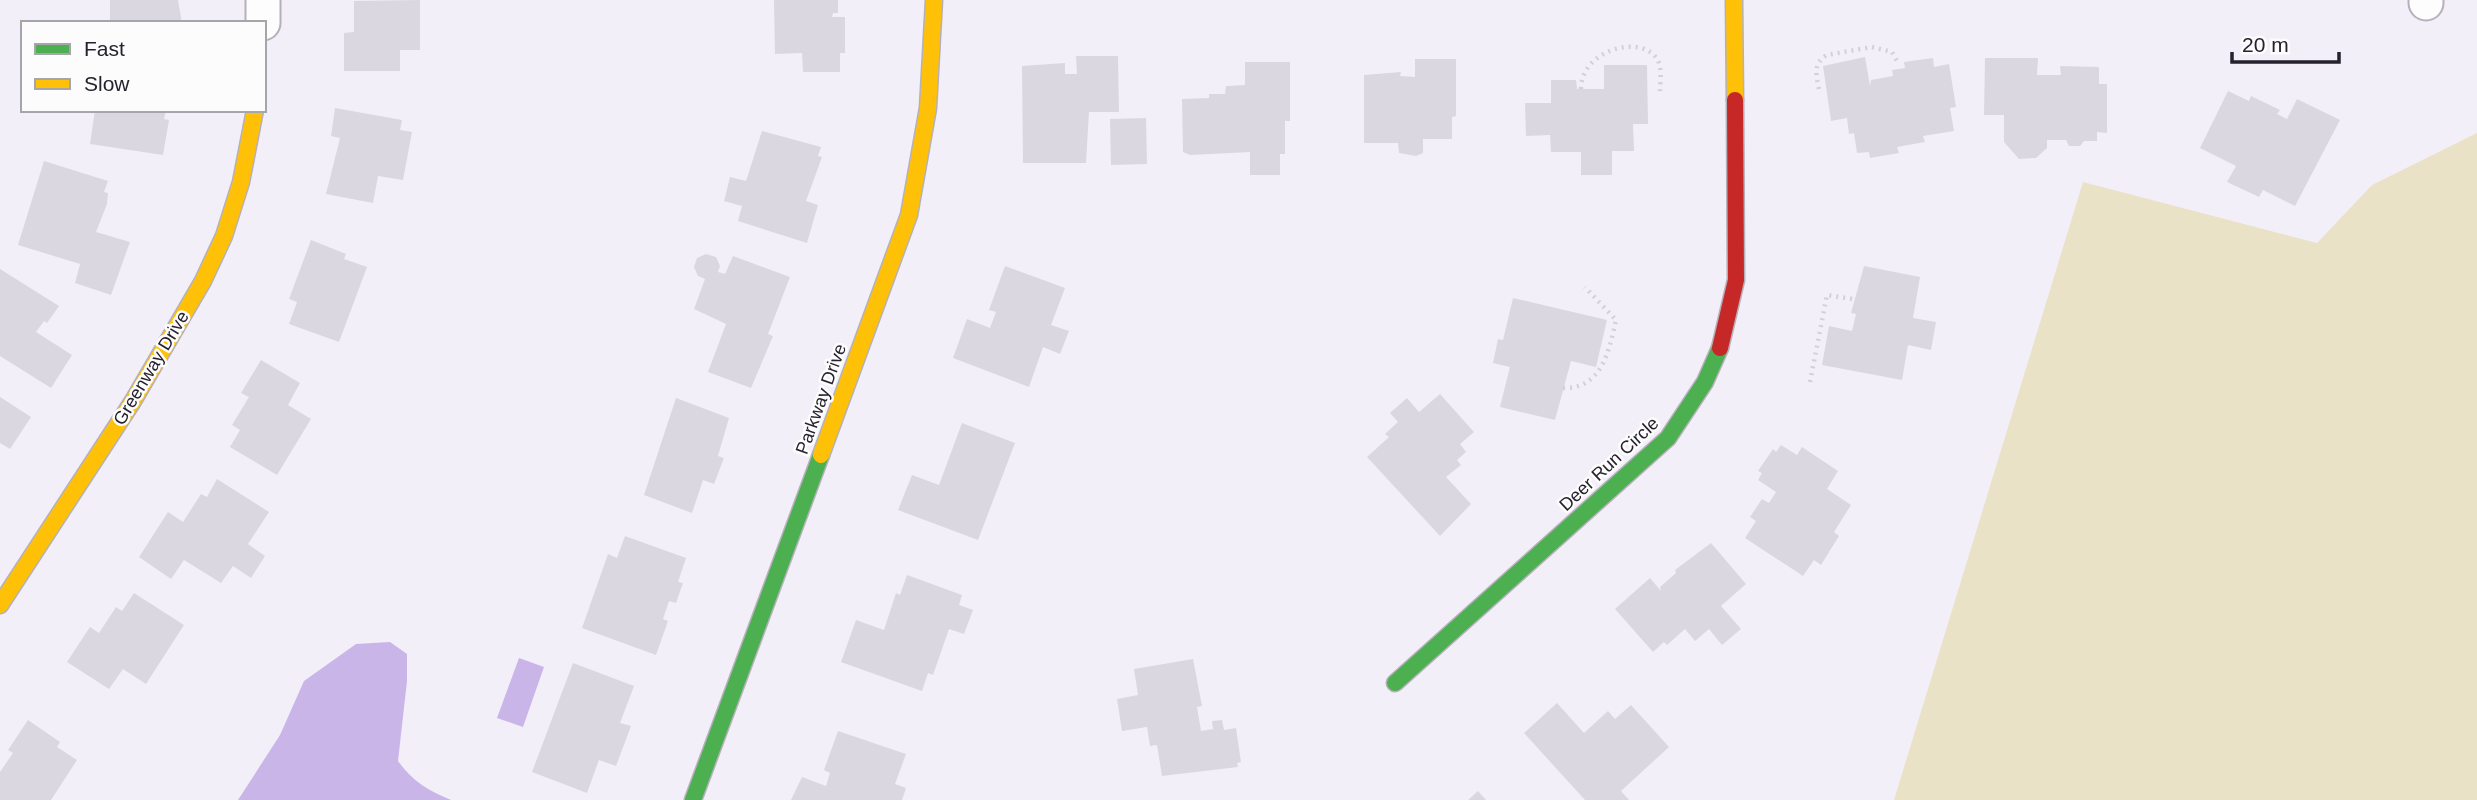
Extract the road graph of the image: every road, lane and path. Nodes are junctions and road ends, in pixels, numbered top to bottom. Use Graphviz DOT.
graph roads {
  1 [pos="263,0"];
  2 [pos="934,0"];
  3 [pos="1734,0"];
  4 [pos="263,21"];
  5 [pos="1898,64"];
  6 [pos="1581,89"];
  7 [pos="1819,89"];
  8 [pos="1660,92"];
  9 [pos="255,112"];
  10 [pos="1585,287"];
  11 [pos="1853,299"];
  12 [pos="1810,382"];
  13 [pos="1563,388"];
  14 [pos="0,605"];
  15 [pos="1395,683"];
  16 [pos="694,800"];
  1 -- 4 [label="street"];
  2 -- 16 [label="street, Parkway Drive"];
  3 -- 15 [label="street, Deer Run Circle"];
  5 -- 7 [label="path"];
  6 -- 8 [label="path"];
  9 -- 14 [label="street, Greenway Drive"];
  10 -- 13 [label="path"];
  11 -- 12 [label="path"];
}
